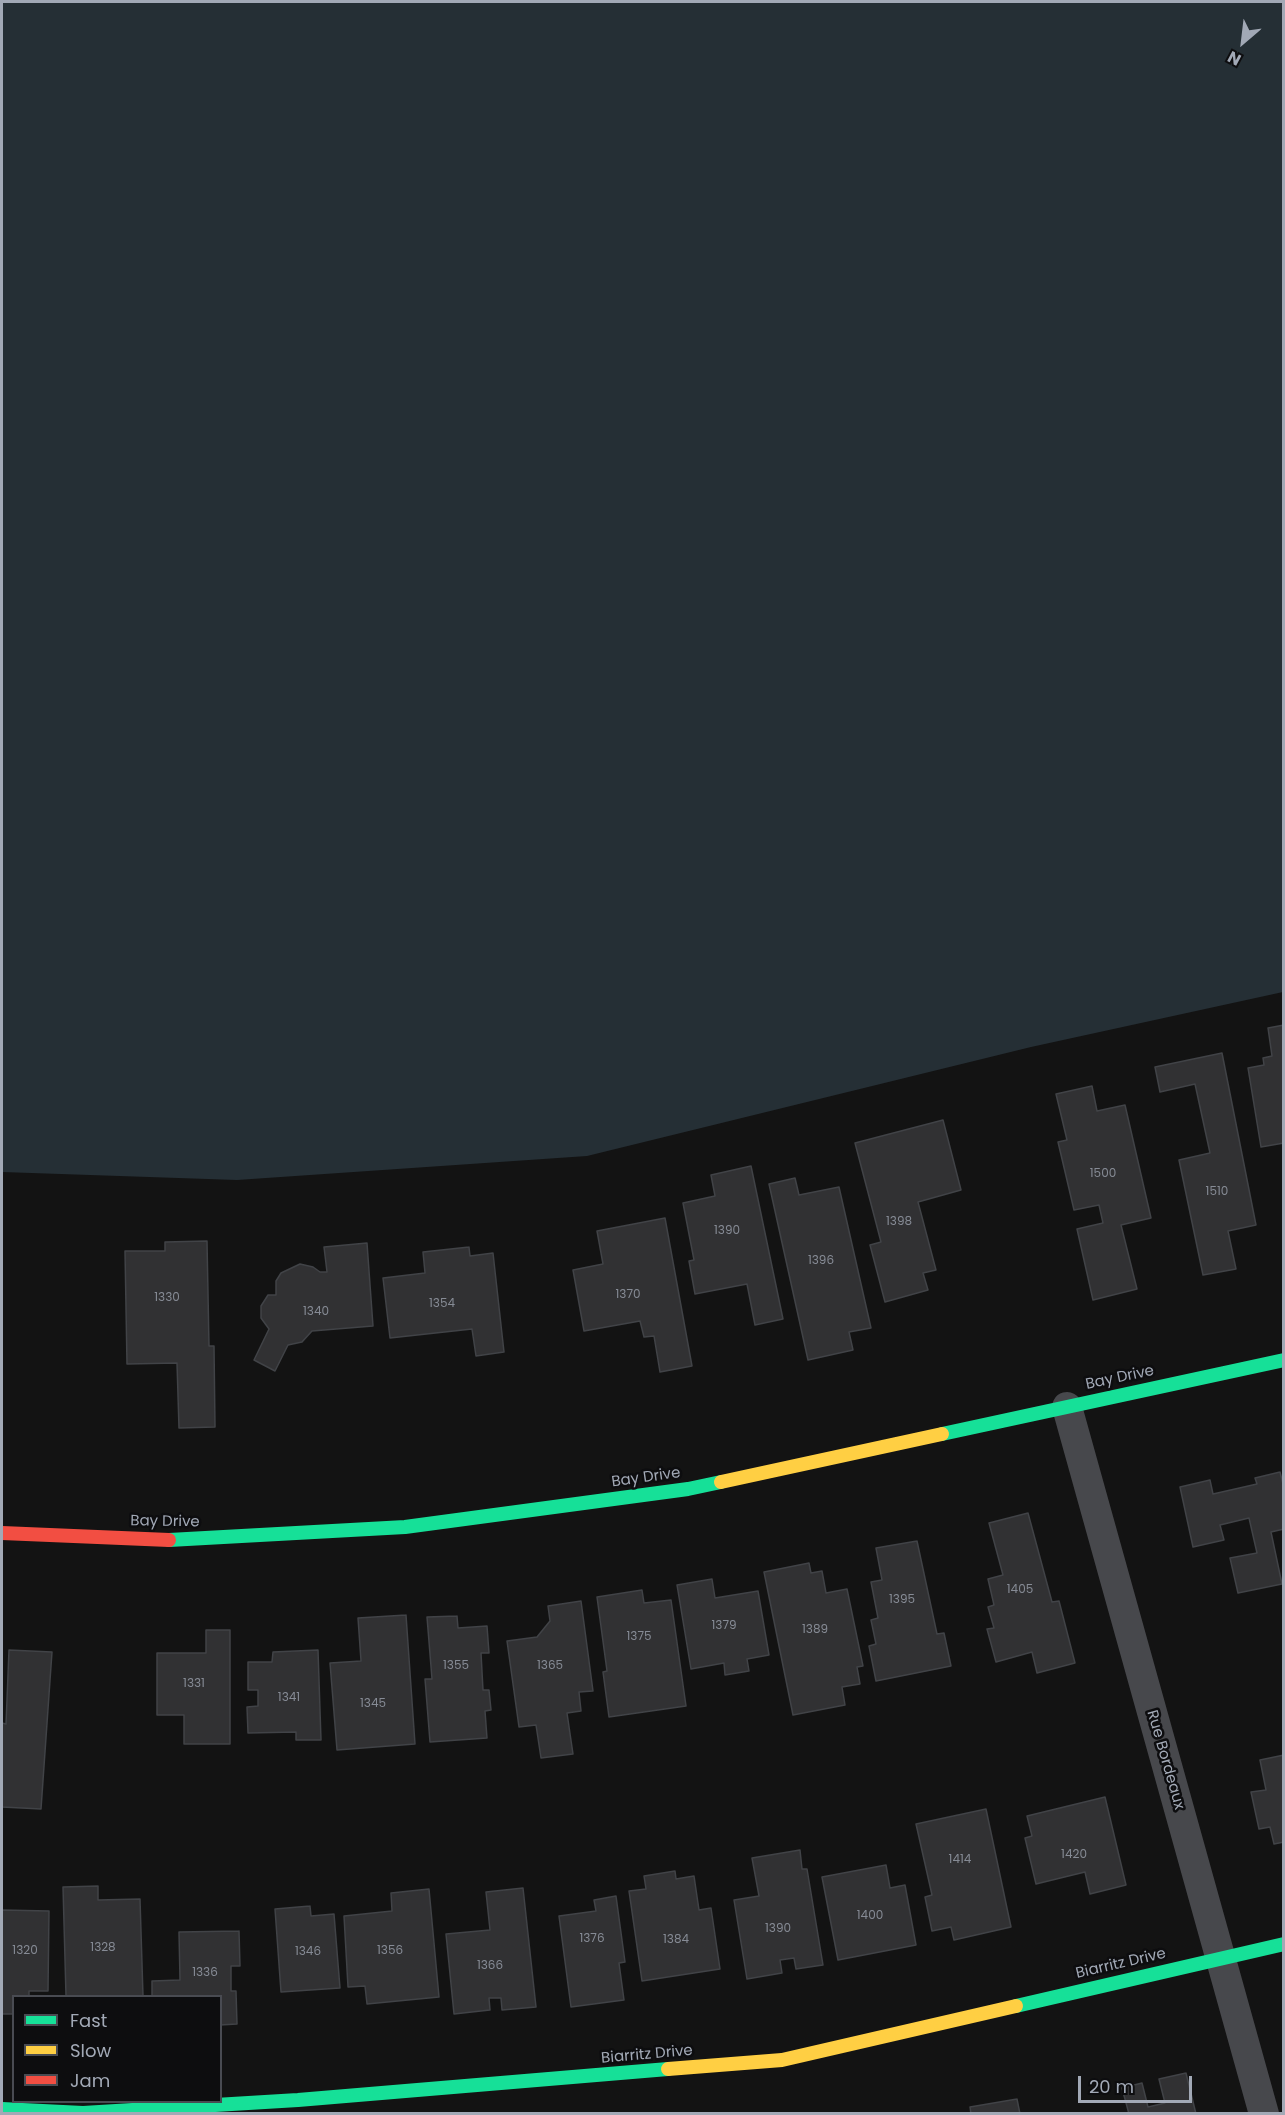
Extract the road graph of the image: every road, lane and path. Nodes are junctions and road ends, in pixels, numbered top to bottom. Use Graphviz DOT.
graph roads {
  1 [pos="1284,1360"];
  2 [pos="1066,1407"];
  3 [pos="2,1533"];
  4 [pos="1284,1944"];
  5 [pos="1220,1958"];
  6 [pos="2,2109"];
  7 [pos="1264,2114"];
  1 -- 2 [label="street, Bay Drive"];
  2 -- 3 [label="street, Bay Drive"];
  2 -- 5 [label="street, Rue Bordeaux"];
  4 -- 5 [label="street, Biarritz Drive"];
  5 -- 6 [label="street, Biarritz Drive"];
  5 -- 7 [label="street, Rue Bordeaux"];
}
